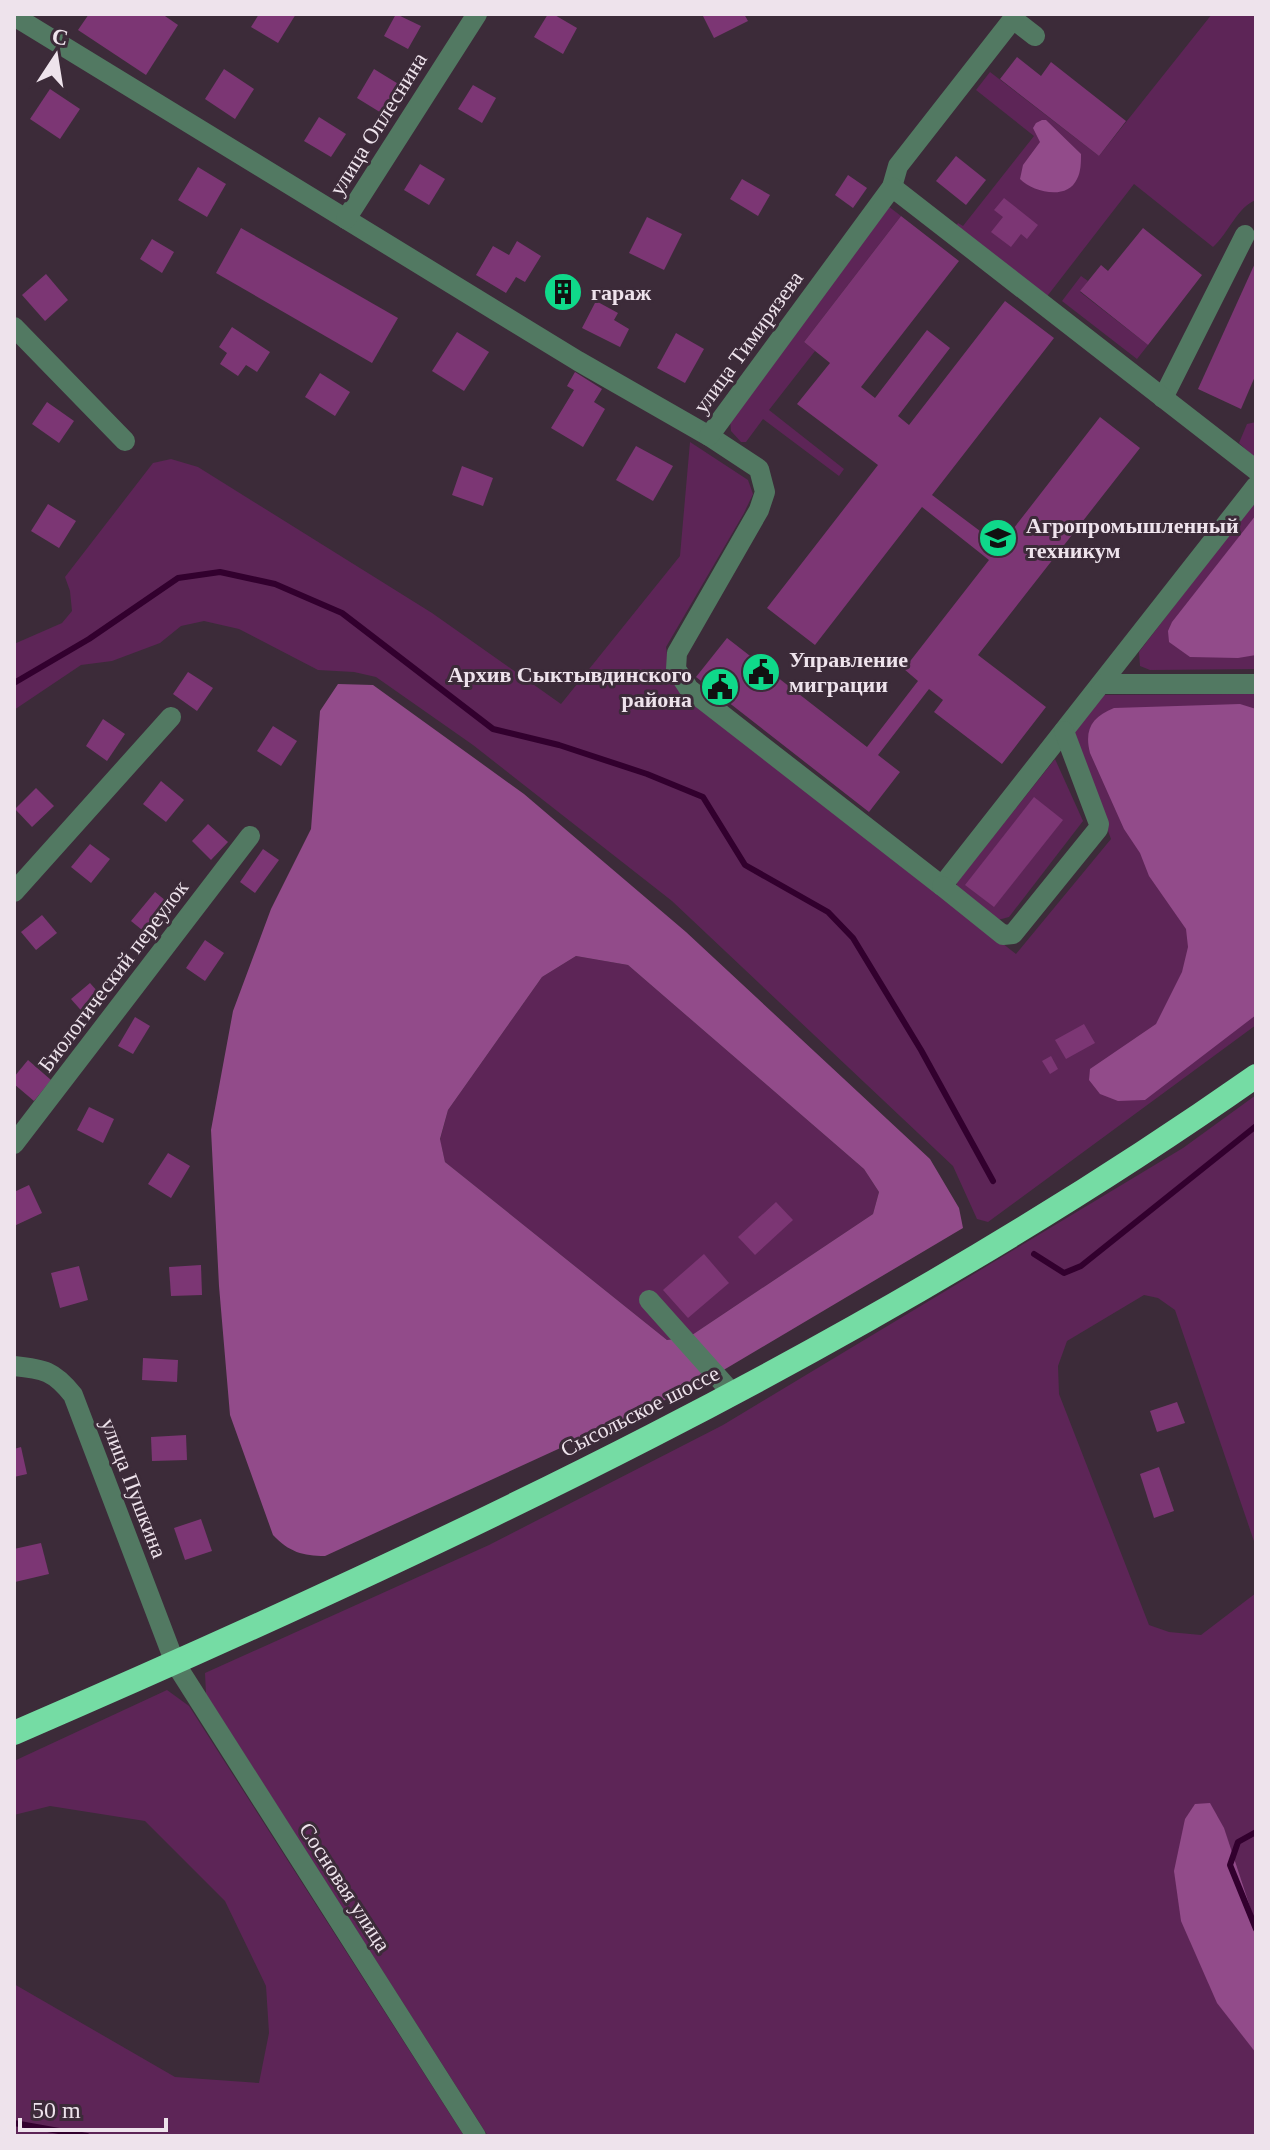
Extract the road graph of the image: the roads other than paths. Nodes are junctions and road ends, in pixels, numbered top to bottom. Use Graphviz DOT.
graph roads {
  1 [pos="477,14"];
  2 [pos="14,16"];
  3 [pos="1035,36"];
  4 [pos="892,187"];
  5 [pos="346,219"];
  6 [pos="1245,235"];
  7 [pos="14,327"];
  8 [pos="1163,398"];
  9 [pos="709,436"];
  10 [pos="125,441"];
  11 [pos="1256,470"];
  12 [pos="1256,486"];
  13 [pos="1101,684"];
  14 [pos="1256,684"];
  15 [pos="171,717"];
  16 [pos="1064,731"];
  17 [pos="250,836"];
  18 [pos="942,886"];
  19 [pos="14,892"];
  20 [pos="1256,1076"];
  21 [pos="14,1144"];
  22 [pos="649,1300"];
  23 [pos="14,1366"];
  24 [pos="733,1394"];
  25 [pos="175,1663"];
  26 [pos="14,1733"];
  27 [pos="476,2136"];
  1 -- 5 [label="street, улица Оплеснина"];
  2 -- 5 [label="street, улица Тимирязева"];
  3 -- 4 [label="street, улица Тимирязева"];
  4 -- 8 [label="street"];
  4 -- 9 [label="street, улица Тимирязева"];
  5 -- 9 [label="street, улица Тимирязева"];
  6 -- 8 [label="street"];
  7 -- 10 [label="street"];
  8 -- 11 [label="street"];
  9 -- 18 [label="street"];
  12 -- 13 [label="street"];
  13 -- 14 [label="street"];
  13 -- 16 [label="street"];
  15 -- 19 [label="street"];
  16 -- 18 [label="street"];
  16 -- 18 [label="street"];
  17 -- 21 [label="street, Биологический переулок"];
  20 -- 24 [label="highway, Сысольское шоссе"];
  22 -- 24 [label="street"];
  23 -- 25 [label="street, улица Пушкина"];
  24 -- 25 [label="highway, Сысольское шоссе"];
  25 -- 26 [label="highway, Сысольское шоссе"];
  25 -- 27 [label="street, Сосновая улица"];
}
